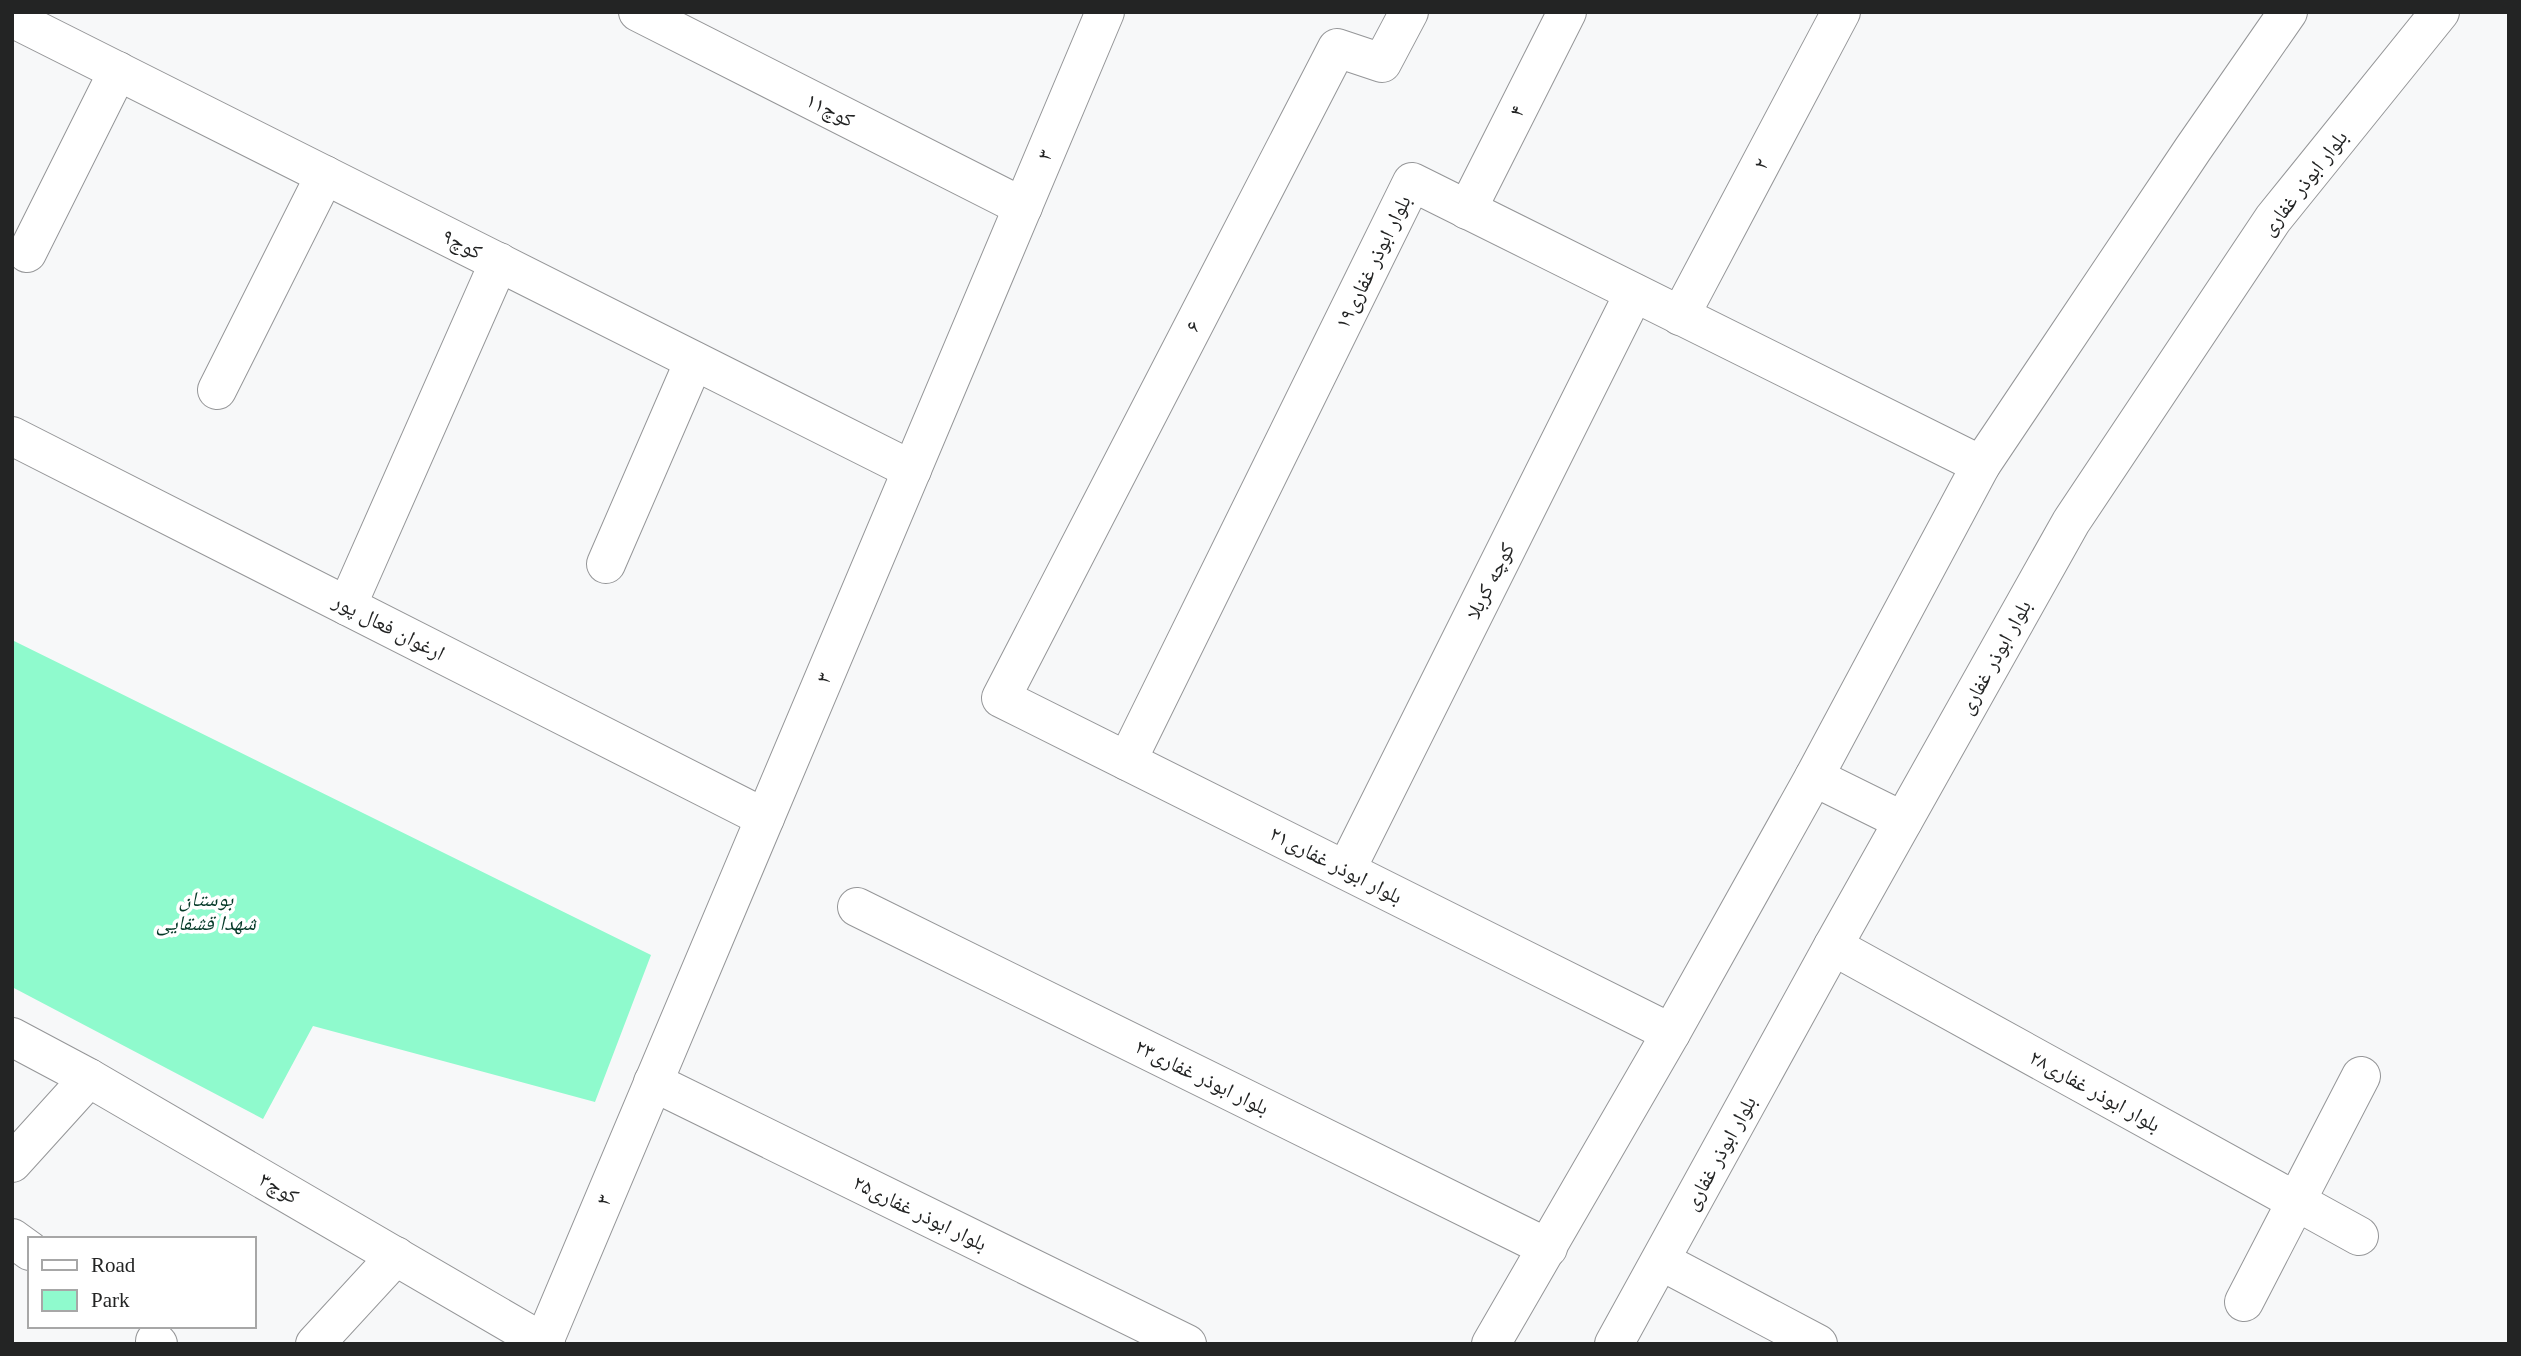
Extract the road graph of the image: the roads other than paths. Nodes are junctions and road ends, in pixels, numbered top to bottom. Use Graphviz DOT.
graph roads {
  1 [pos="638,12"];
  2 [pos="1105,12"];
  3 [pos="1409,12"];
  4 [pos="1567,12"];
  5 [pos="1841,12"];
  6 [pos="2440,12"];
  7 [pos="12,18"];
  8 [pos="2273,20"];
  9 [pos="118,71"];
  10 [pos="325,175"];
  11 [pos="1023,207"];
  12 [pos="1467,210"];
  13 [pos="27,253"];
  14 [pos="499,262"];
  15 [pos="1634,293"];
  16 [pos="1680,316"];
  17 [pos="694,361"];
  18 [pos="217,390"];
  19 [pos="12,436"];
  20 [pos="1981,465"];
  21 [pos="912,470"];
  22 [pos="607,564"];
  23 [pos="347,606"];
  24 [pos="1001,698"];
  25 [pos="1127,761"];
  26 [pos="1814,778"];
  27 [pos="765,818"];
  28 [pos="1903,821"];
  29 [pos="1346,870"];
  30 [pos="857,907"];
  31 [pos="1833,946"];
  32 [pos="1671,1033"];
  33 [pos="12,1037"];
  34 [pos="2361,1076"];
  35 [pos="89,1078"];
  36 [pos="653,1082"];
  37 [pos="12,1163"];
  38 [pos="2296,1202"];
  39 [pos="2358,1236"];
  40 [pos="12,1238"];
  41 [pos="1548,1248"];
  42 [pos="28,1250"];
  43 [pos="396,1255"];
  44 [pos="1661,1262"];
  45 [pos="2244,1302"];
  46 [pos="544,1343"];
  47 [pos="315,1344"];
  48 [pos="1187,1344"];
  49 [pos="1491,1344"];
  50 [pos="1614,1344"];
  51 [pos="1818,1344"];
  1 -- 11 [label="street, ۱۱کوچ"];
  2 -- 11 [label="street, ۳"];
  3 -- 24 [label="street, ۶"];
  4 -- 12 [label="street, ۴"];
  5 -- 16 [label="street, ۲"];
  6 -- 28 [label="street, بلوار ابوذر غفاری"];
  7 -- 9 [label="street, ۹کوچ"];
  8 -- 20 [label="street"];
  9 -- 10 [label="street, ۹کوچ"];
  9 -- 13 [label="street"];
  10 -- 14 [label="street, ۹کوچ"];
  10 -- 18 [label="street"];
  11 -- 21 [label="street, ۳"];
  12 -- 15 [label="street, بلوار ابوذر غفاری۱۹"];
  12 -- 25 [label="street, بلوار ابوذر غفاری۱۹"];
  14 -- 17 [label="street, ۹کوچ"];
  14 -- 23 [label="street"];
  15 -- 16 [label="street, بلوار ابوذر غفاری۱۹"];
  15 -- 29 [label="street, کوچه کربلا"];
  16 -- 20 [label="street, بلوار ابوذر غفاری۱۹"];
  17 -- 21 [label="street, ۹کوچ"];
  17 -- 22 [label="street"];
  19 -- 23 [label="street, ارغوان فعال پور"];
  20 -- 26 [label="street"];
  21 -- 27 [label="street, ۳"];
  23 -- 27 [label="street, ارغوان فعال پور"];
  24 -- 25 [label="street, ۲۱بلوار ابوذر غفاری"];
  25 -- 29 [label="street, ۲۱بلوار ابوذر غفاری"];
  26 -- 28 [label="street"];
  26 -- 32 [label="street"];
  27 -- 36 [label="street, ۳"];
  28 -- 31 [label="street, بلوار ابوذر غفاری"];
  29 -- 32 [label="street, ۲۱بلوار ابوذر غفاری"];
  30 -- 41 [label="street, بلوار ابوذر غفاری۲۳"];
  31 -- 38 [label="street, بلوار ابوذر غفاری۲۸"];
  31 -- 44 [label="street, بلوار ابوذر غفاری"];
  32 -- 41 [label="street"];
  33 -- 35 [label="street, ۳کوچ"];
  34 -- 38 [label="street"];
  35 -- 37 [label="street"];
  35 -- 43 [label="street, ۳کوچ"];
  36 -- 46 [label="street, ۳"];
  36 -- 48 [label="street, بلوار ابوذر غفاری۲۵"];
  38 -- 39 [label="street, بلوار ابوذر غفاری۲۸"];
  38 -- 45 [label="street"];
  40 -- 42 [label="street"];
  41 -- 49 [label="street"];
  43 -- 46 [label="street, ۳کوچ"];
  43 -- 47 [label="street"];
  44 -- 50 [label="street, بلوار ابوذر غفاری"];
  44 -- 51 [label="street"];
}
